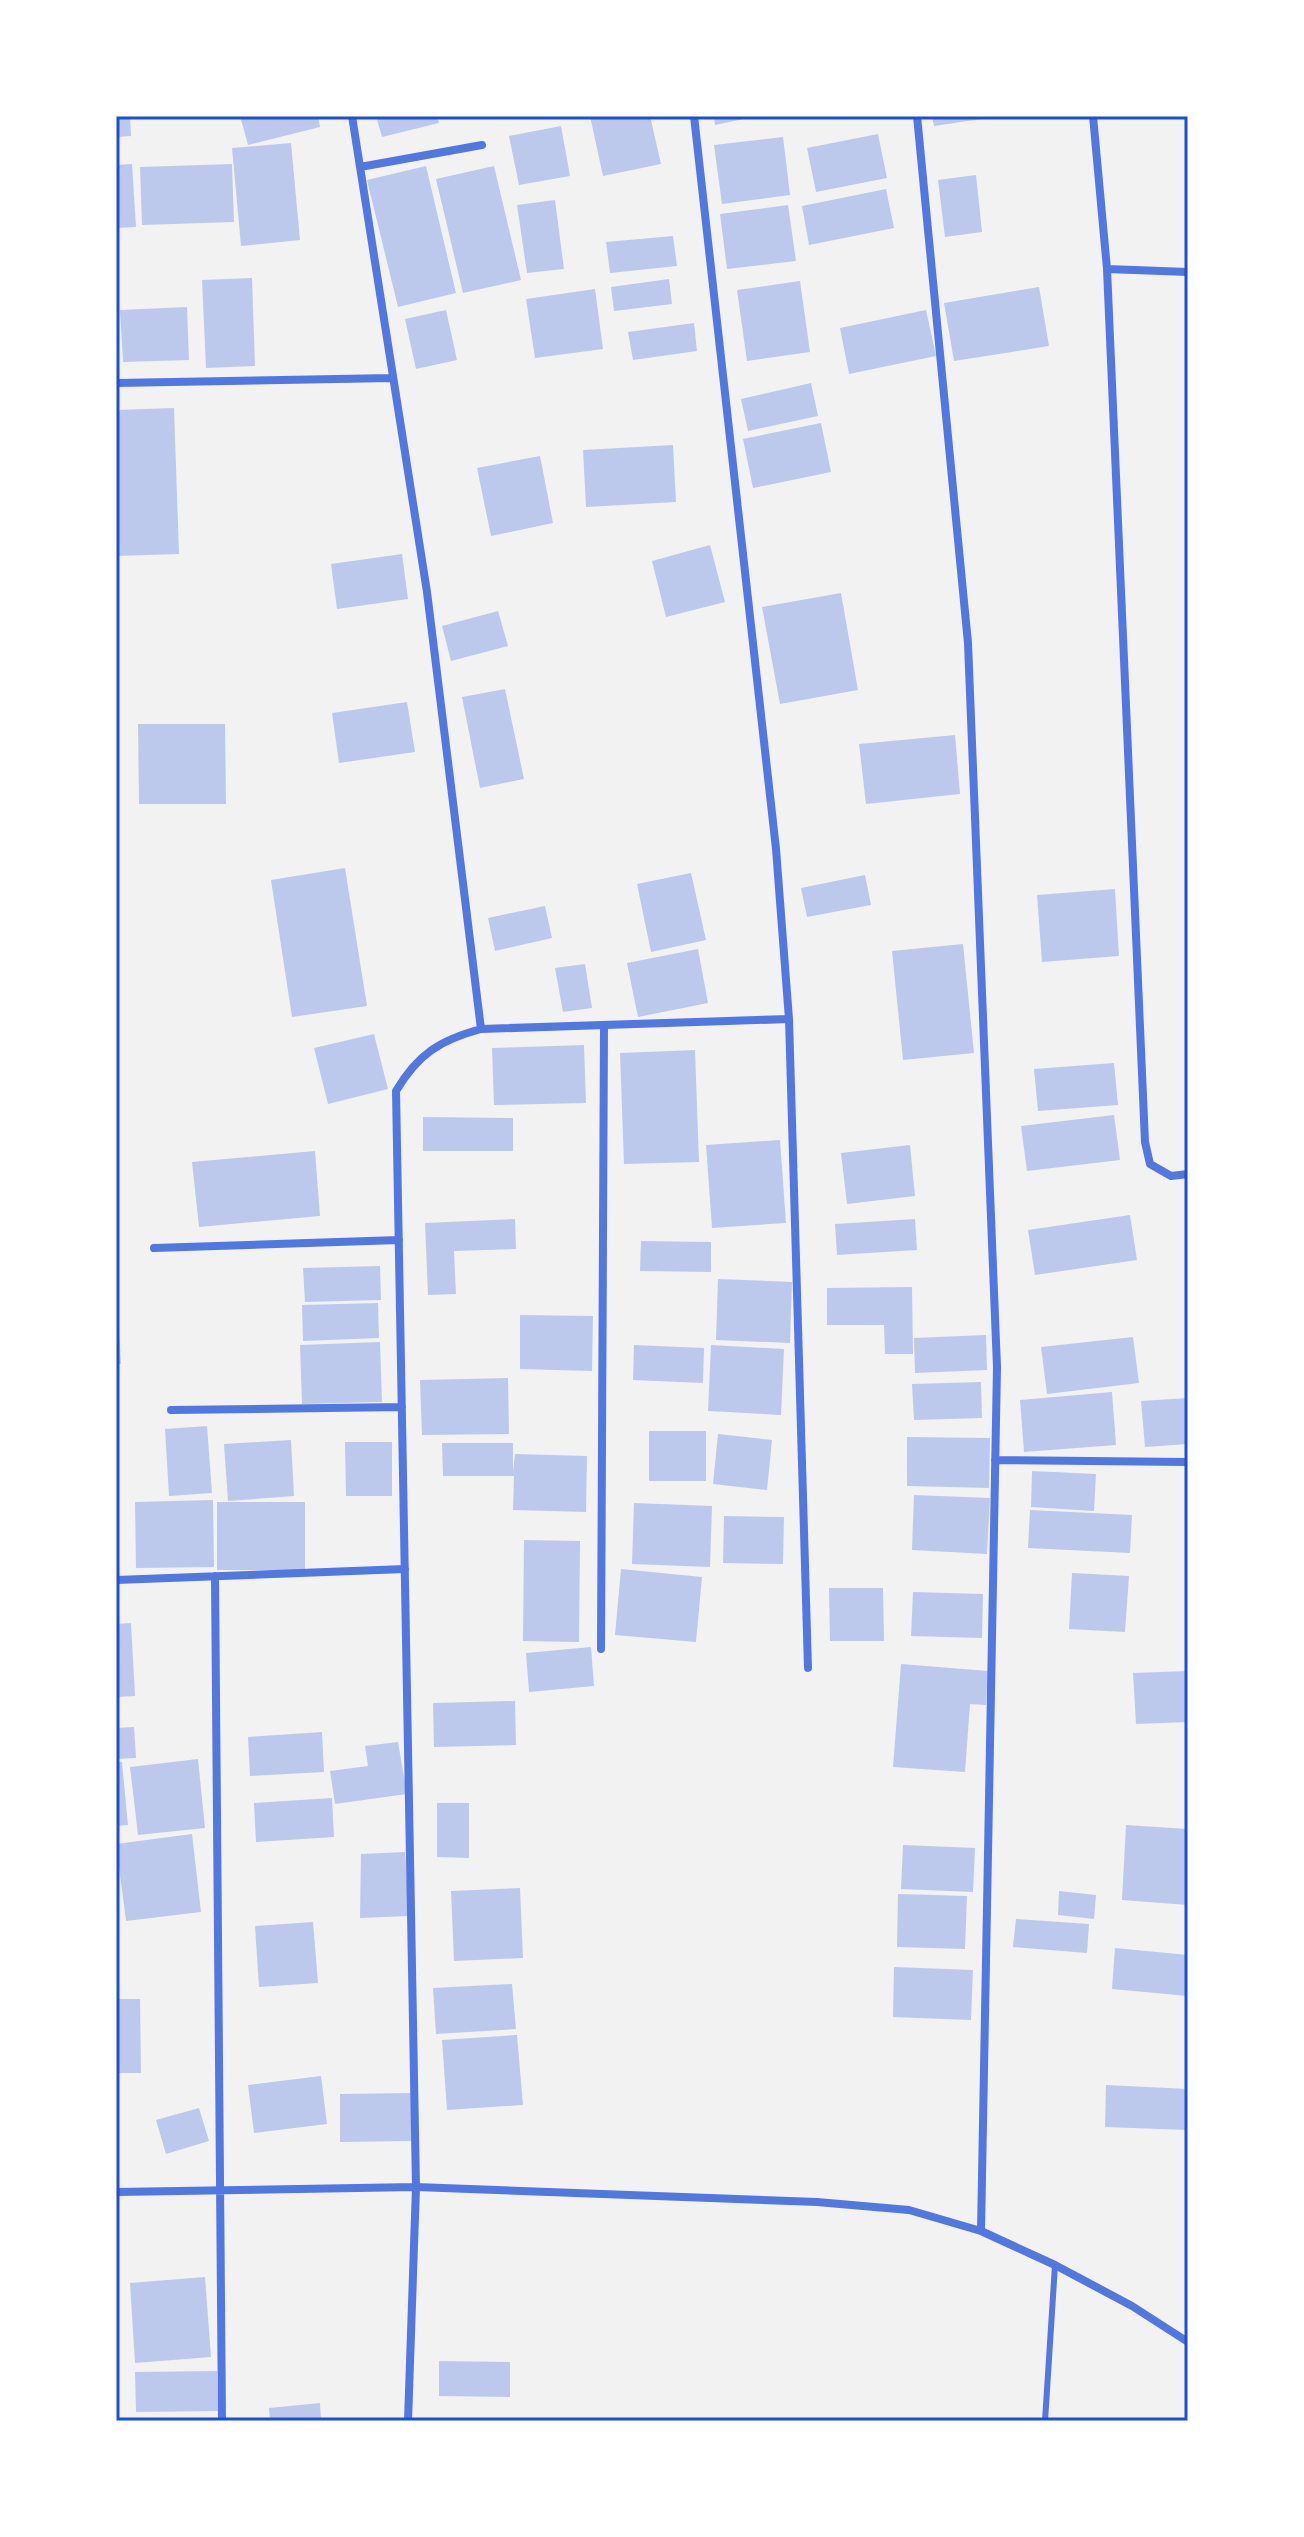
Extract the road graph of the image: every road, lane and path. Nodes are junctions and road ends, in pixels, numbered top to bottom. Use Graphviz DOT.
graph roads {
  1 [pos="352,116"];
  2 [pos="694,116"];
  3 [pos="917,116"];
  4 [pos="1093,116"];
  5 [pos="482,145"];
  6 [pos="360,167"];
  7 [pos="1107,269"];
  8 [pos="1188,272"];
  9 [pos="392,378"];
  10 [pos="116,383"];
  11 [pos="789,1019"];
  12 [pos="604,1027"];
  13 [pos="481,1029"];
  14 [pos="1188,1174"];
  15 [pos="399,1240"];
  16 [pos="154,1248"];
  17 [pos="402,1407"];
  18 [pos="171,1410"];
  19 [pos="995,1460"];
  20 [pos="1188,1462"];
  21 [pos="405,1569"];
  22 [pos="215,1576"];
  23 [pos="116,1580"];
  24 [pos="601,1649"];
  25 [pos="808,1668"];
  26 [pos="416,2187"];
  27 [pos="220,2191"];
  28 [pos="116,2192"];
  29 [pos="981,2231"];
  30 [pos="1055,2265"];
  31 [pos="1188,2342"];
  32 [pos="222,2421"];
  33 [pos="408,2421"];
  34 [pos="1045,2421"];
  1 -- 6 [label="street"];
  2 -- 11 [label="street"];
  3 -- 19 [label="street"];
  4 -- 7 [label="street"];
  5 -- 6 [label="street"];
  6 -- 9 [label="street"];
  7 -- 8 [label="street"];
  7 -- 14 [label="street"];
  9 -- 10 [label="street"];
  9 -- 13 [label="street"];
  11 -- 12 [label="street"];
  11 -- 25 [label="street"];
  12 -- 13 [label="street"];
  12 -- 24 [label="street"];
  13 -- 15 [label="street"];
  15 -- 16 [label="street"];
  15 -- 17 [label="street"];
  17 -- 18 [label="street"];
  17 -- 21 [label="street"];
  19 -- 20 [label="street"];
  19 -- 29 [label="street"];
  21 -- 22 [label="street"];
  21 -- 26 [label="street"];
  22 -- 23 [label="street"];
  22 -- 27 [label="street"];
  26 -- 27 [label="street"];
  26 -- 29 [label="street"];
  26 -- 33 [label="street"];
  27 -- 28 [label="street"];
  27 -- 32 [label="street"];
  29 -- 30 [label="street"];
  30 -- 31 [label="street"];
  30 -- 34 [label="lane"];
}
